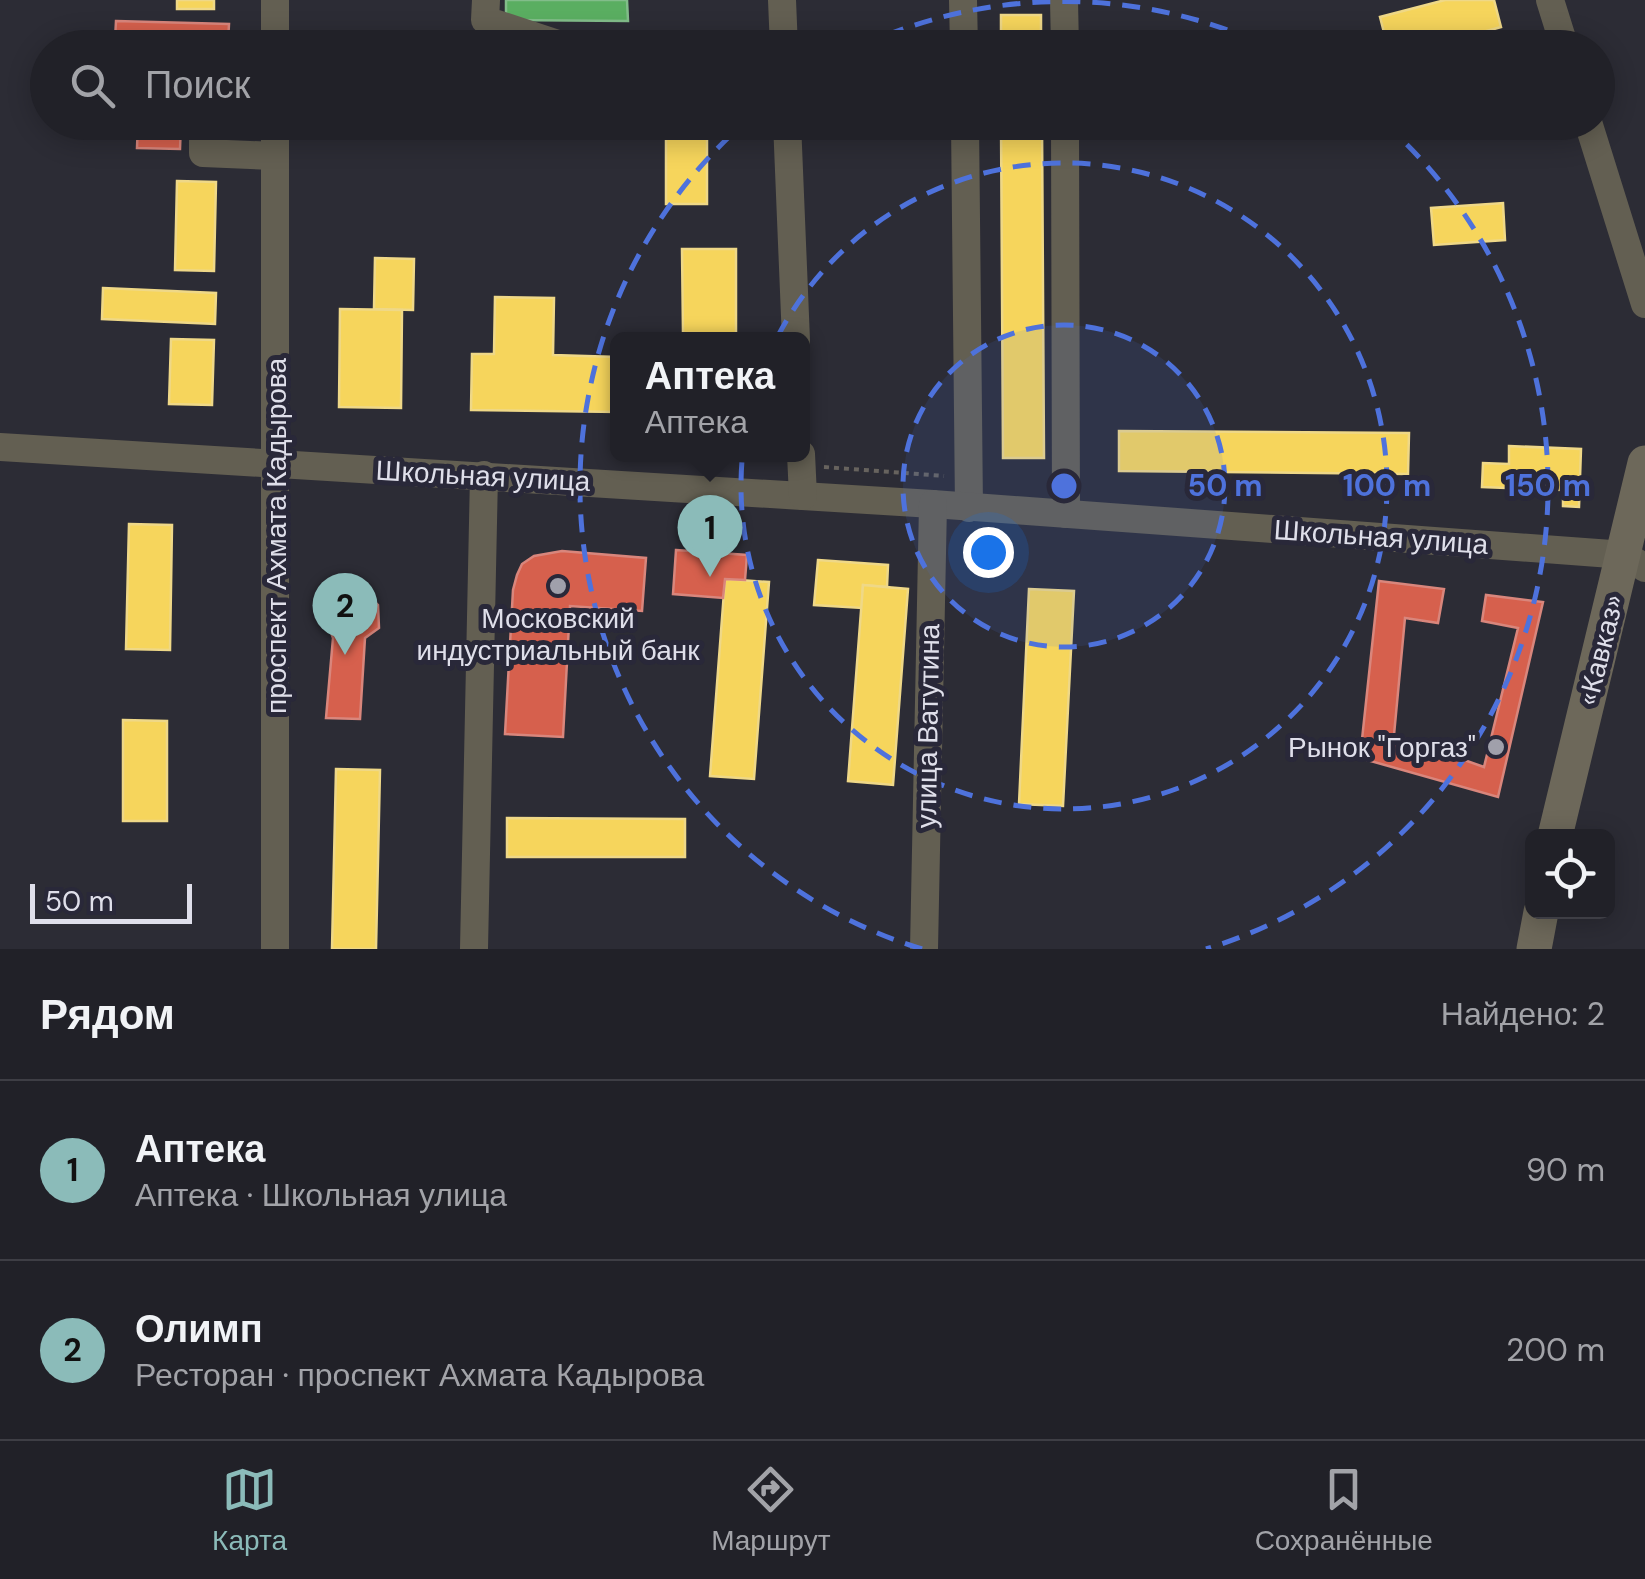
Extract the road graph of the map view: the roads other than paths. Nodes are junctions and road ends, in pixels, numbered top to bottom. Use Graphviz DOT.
graph roads {
  1 [pos="274,0"];
  2 [pos="486,0"];
  3 [pos="782,0"];
  4 [pos="964,0"];
  5 [pos="1064,0"];
  6 [pos="1550,0"];
  7 [pos="275,30"];
  8 [pos="515,30"];
  9 [pos="783,30"];
  10 [pos="964,30"];
  11 [pos="1064,30"];
  12 [pos="1559,30"];
  13 [pos="204,140"];
  14 [pos="275,140"];
  15 [pos="788,140"];
  16 [pos="965,140"];
  17 [pos="1065,140"];
  18 [pos="1594,140"];
  19 [pos="275,156"];
  20 [pos="1645,304"];
  21 [pos="796,332"];
  22 [pos="0,447"];
  23 [pos="813,461"];
  24 [pos="1645,462"];
  25 [pos="276,466"];
  26 [pos="484,475"];
  27 [pos="803,496"];
  28 [pos="933,504"];
  29 [pos="969,508"];
  30 [pos="1066,514"];
  31 [pos="1635,562"];
  32 [pos="1556,829"];
  33 [pos="1540,919"];
  34 [pos="275,949"];
  35 [pos="474,949"];
  36 [pos="924,949"];
  37 [pos="1534,949"];
  1 -- 7 [label="street"];
  2 -- 8 [label="street"];
  3 -- 9 [label="street"];
  4 -- 10 [label="street"];
  5 -- 11 [label="street"];
  6 -- 12 [label="street"];
  13 -- 19 [label="street"];
  14 -- 19 [label="street, проспект Ахмата Кадырова"];
  15 -- 21 [label="street"];
  16 -- 29 [label="street"];
  17 -- 30 [label="street"];
  18 -- 20 [label="street"];
  19 -- 25 [label="street, проспект Ахмата Кадырова"];
  22 -- 25 [label="street, Школьная улица"];
  23 -- 27 [label="street"];
  24 -- 31 [label="main road, «Кавказ»"];
  25 -- 26 [label="street, Школьная улица"];
  25 -- 34 [label="street, проспект Ахмата Кадырова"];
  26 -- 27 [label="street, Школьная улица"];
  26 -- 35 [label="street"];
  27 -- 28 [label="street, Школьная улица"];
  28 -- 29 [label="street, Школьная улица"];
  28 -- 36 [label="street, улица Ватутина"];
  29 -- 30 [label="street, Школьная улица"];
  30 -- 31 [label="street, Школьная улица"];
  31 -- 32 [label="main road, «Кавказ»"];
  33 -- 37 [label="main road"];
}
